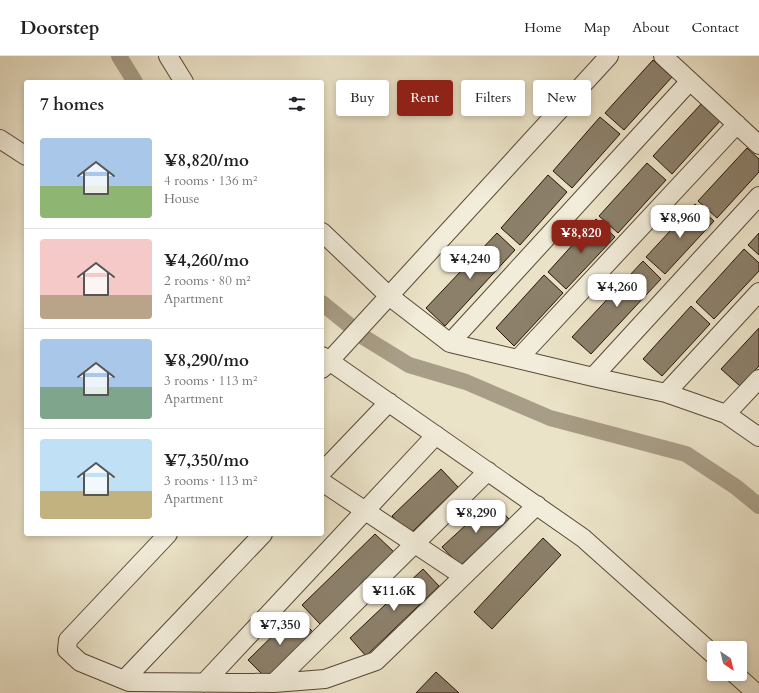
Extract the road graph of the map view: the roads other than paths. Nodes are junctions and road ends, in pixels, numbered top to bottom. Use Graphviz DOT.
graph roads {
  1 [pos="168,56"];
  2 [pos="609,56"];
  3 [pos="663,56"];
  4 [pos="183,80"];
  5 [pos="690,82"];
  6 [pos="737,124"];
  7 [pos="0,139"];
  8 [pos="759,145"];
  9 [pos="24,155"];
  10 [pos="759,196"];
  11 [pos="324,234"];
  12 [pos="759,292"];
  13 [pos="384,302"];
  14 [pos="450,343"];
  15 [pos="329,358"];
  16 [pos="518,359"];
  17 [pos="593,377"];
  18 [pos="759,379"];
  19 [pos="666,393"];
  20 [pos="389,402"];
  21 [pos="726,414"];
  22 [pos="436,435"];
  23 [pos="759,437"];
  24 [pos="324,470"];
  25 [pos="488,471"];
  26 [pos="324,483"];
  27 [pos="537,505"];
  28 [pos="365,511"];
  29 [pos="166,536"];
  30 [pos="261,536"];
  31 [pos="414,544"];
  32 [pos="463,576"];
  33 [pos="707,649"];
  34 [pos="124,680"];
  35 [pos="743,681"];
  36 [pos="204,683"];
  37 [pos="274,683"];
  38 [pos="756,693"];
  1 -- 4 [label="street"];
  2 -- 13 [label="street"];
  3 -- 5 [label="street"];
  5 -- 6 [label="street"];
  5 -- 14 [label="street"];
  6 -- 8 [label="street"];
  6 -- 16 [label="street"];
  7 -- 9 [label="street"];
  10 -- 17 [label="street"];
  11 -- 13 [label="street"];
  12 -- 19 [label="street"];
  13 -- 14 [label="street"];
  13 -- 15 [label="street"];
  14 -- 16 [label="street"];
  15 -- 20 [label="street"];
  16 -- 17 [label="street"];
  17 -- 19 [label="street"];
  18 -- 21 [label="street"];
  19 -- 21 [label="street"];
  20 -- 22 [label="street"];
  20 -- 24 [label="street"];
  21 -- 23 [label="street"];
  22 -- 25 [label="street"];
  22 -- 28 [label="street"];
  25 -- 27 [label="street"];
  25 -- 31 [label="street"];
  26 -- 28 [label="street"];
  27 -- 32 [label="street"];
  27 -- 33 [label="street"];
  28 -- 31 [label="street"];
  28 -- 36 [label="street"];
  29 -- 34 [label="street"];
  30 -- 34 [label="street"];
  31 -- 32 [label="street"];
  31 -- 37 [label="street"];
  32 -- 37 [label="street"];
  34 -- 36 [label="street"];
  35 -- 38 [label="street"];
  36 -- 37 [label="street"];
}
